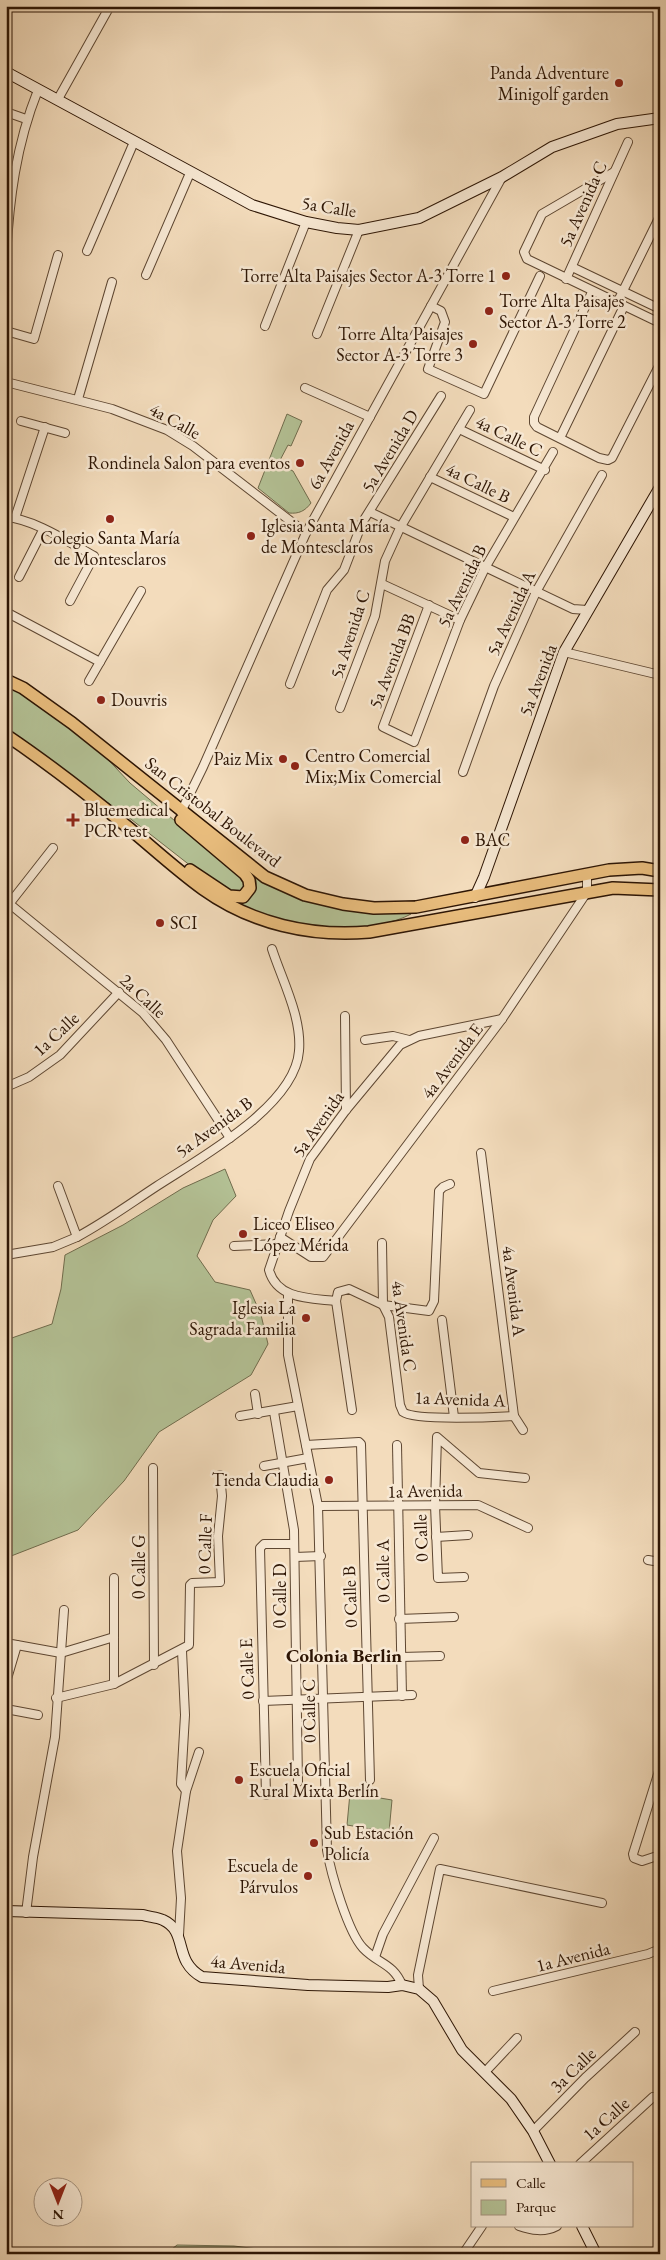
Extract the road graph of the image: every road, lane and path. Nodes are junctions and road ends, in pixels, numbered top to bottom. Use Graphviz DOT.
graph roads {
  1 [pos="110,6"];
  2 [pos="6,72"];
  3 [pos="38,90"];
  4 [pos="58,99"];
  5 [pos="6,112"];
  6 [pos="660,118"];
  7 [pos="26,119"];
  8 [pos="134,142"];
  9 [pos="628,142"];
  10 [pos="10,169"];
  11 [pos="614,172"];
  12 [pos="190,173"];
  13 [pos="502,177"];
  14 [pos="7,209"];
  15 [pos="660,216"];
  16 [pos="306,222"];
  17 [pos="359,230"];
  18 [pos="87,251"];
  19 [pos="58,255"];
  20 [pos="6,259"];
  21 [pos="572,267"];
  22 [pos="146,274"];
  23 [pos="540,276"];
  24 [pos="566,279"];
  25 [pos="112,282"];
  26 [pos="623,291"];
  27 [pos="592,292"];
  28 [pos="620,305"];
  29 [pos="431,306"];
  30 [pos="660,309"];
  31 [pos="660,323"];
  32 [pos="265,326"];
  33 [pos="6,331"];
  34 [pos="318,334"];
  35 [pos="660,364"];
  36 [pos="6,382"];
  37 [pos="304,388"];
  38 [pos="441,396"];
  39 [pos="78,399"];
  40 [pos="470,410"];
  41 [pos="370,417"];
  42 [pos="21,421"];
  43 [pos="46,427"];
  44 [pos="459,429"];
  45 [pos="65,433"];
  46 [pos="560,438"];
  47 [pos="554,452"];
  48 [pos="545,470"];
  49 [pos="602,475"];
  50 [pos="430,476"];
  51 [pos="660,487"];
  52 [pos="370,512"];
  53 [pos="6,517"];
  54 [pos="514,517"];
  55 [pos="16,518"];
  56 [pos="400,528"];
  57 [pos="43,530"];
  58 [pos="306,533"];
  59 [pos="485,568"];
  60 [pos="19,578"];
  61 [pos="382,584"];
  62 [pos="141,591"];
  63 [pos="536,592"];
  64 [pos="70,601"];
  65 [pos="429,605"];
  66 [pos="587,610"];
  67 [pos="6,612"];
  68 [pos="460,620"];
  69 [pos="564,652"];
  70 [pos="100,662"];
  71 [pos="660,675"];
  72 [pos="6,680"];
  73 [pos="89,681"];
  74 [pos="290,684"];
  75 [pos="340,708"];
  76 [pos="6,735"];
  77 [pos="414,742"];
  78 [pos="104,749"];
  79 [pos="463,772"];
  80 [pos="94,800"];
  81 [pos="182,812"];
  82 [pos="53,848"];
  83 [pos="660,871"];
  84 [pos="588,873"];
  85 [pos="660,890"];
  86 [pos="587,892"];
  87 [pos="474,897"];
  88 [pos="7,905"];
  89 [pos="400,927"];
  90 [pos="272,948"];
  91 [pos="119,992"];
  92 [pos="345,1016"];
  93 [pos="502,1019"];
  94 [pos="365,1040"];
  95 [pos="409,1040"];
  96 [pos="6,1087"];
  97 [pos="346,1110"];
  98 [pos="230,1138"];
  99 [pos="481,1153"];
  100 [pos="450,1184"];
  101 [pos="58,1186"];
  102 [pos="81,1235"];
  103 [pos="279,1241"];
  104 [pos="382,1243"];
  105 [pos="234,1246"];
  106 [pos="6,1255"];
  107 [pos="288,1294"];
  108 [pos="336,1301"];
  109 [pos="383,1305"];
  110 [pos="442,1320"];
  111 [pos="255,1394"];
  112 [pos="298,1406"];
  113 [pos="352,1410"];
  114 [pos="274,1412"];
  115 [pos="404,1412"];
  116 [pos="258,1414"];
  117 [pos="240,1416"];
  118 [pos="514,1416"];
  119 [pos="454,1417"];
  120 [pos="523,1430"];
  121 [pos="306,1445"];
  122 [pos="397,1445"];
  123 [pos="308,1458"];
  124 [pos="284,1463"];
  125 [pos="264,1466"];
  126 [pos="153,1468"];
  127 [pos="220,1475"];
  128 [pos="524,1478"];
  129 [pos="435,1505"];
  130 [pos="318,1506"];
  131 [pos="397,1506"];
  132 [pos="363,1507"];
  133 [pos="528,1528"];
  134 [pos="468,1536"];
  135 [pos="436,1537"];
  136 [pos="294,1544"];
  137 [pos="295,1556"];
  138 [pos="321,1556"];
  139 [pos="648,1560"];
  140 [pos="660,1562"];
  141 [pos="464,1577"];
  142 [pos="114,1578"];
  143 [pos="64,1610"];
  144 [pos="454,1617"];
  145 [pos="399,1619"];
  146 [pos="114,1637"];
  147 [pos="6,1643"];
  148 [pos="17,1645"];
  149 [pos="186,1648"];
  150 [pos="61,1654"];
  151 [pos="440,1656"];
  152 [pos="401,1657"];
  153 [pos="154,1665"];
  154 [pos="6,1682"];
  155 [pos="114,1684"];
  156 [pos="412,1695"];
  157 [pos="402,1696"];
  158 [pos="368,1697"];
  159 [pos="56,1698"];
  160 [pos="324,1699"];
  161 [pos="296,1700"];
  162 [pos="262,1701"];
  163 [pos="6,1709"];
  164 [pos="38,1715"];
  165 [pos="199,1752"];
  166 [pos="660,1768"];
  167 [pos="370,1780"];
  168 [pos="298,1782"];
  169 [pos="186,1791"];
  170 [pos="266,1795"];
  171 [pos="434,1838"];
  172 [pos="660,1855"];
  173 [pos="602,1903"];
  174 [pos="6,1911"];
  175 [pos="26,1913"];
  176 [pos="179,1935"];
  177 [pos="660,1949"];
  178 [pos="375,1957"];
  179 [pos="402,1985"];
  180 [pos="419,1989"];
  181 [pos="493,1992"];
  182 [pos="635,2032"];
  183 [pos="517,2038"];
  184 [pos="485,2072"];
  185 [pos="653,2097"];
  186 [pos="533,2131"];
  187 [pos="549,2162"];
  188 [pos="582,2162"];
  189 [pos="481,2228"];
  190 [pos="526,2228"];
  191 [pos="550,2228"];
  192 [pos="583,2228"];
  193 [pos="463,2254"];
  194 [pos="596,2254"];
  1 -- 4 [label="street"];
  2 -- 3 [label="street, 5a Calle"];
  3 -- 4 [label="street, 5a Calle"];
  3 -- 7 [label="street"];
  4 -- 8 [label="street, 5a Calle"];
  5 -- 7 [label="street"];
  6 -- 13 [label="street, 5a Calle"];
  7 -- 10 [label="street"];
  8 -- 12 [label="street, 5a Calle"];
  8 -- 18 [label="street"];
  9 -- 11 [label="street, 5a Avenida C"];
  10 -- 14 [label="street"];
  11 -- 21 [label="street, 5a Avenida C"];
  11 -- 24 [label="street"];
  12 -- 16 [label="street, 5a Calle"];
  12 -- 22 [label="street"];
  13 -- 17 [label="street, 5a Calle"];
  13 -- 29 [label="street, 6a Avenida"];
  14 -- 20 [label="street"];
  15 -- 26 [label="street"];
  16 -- 17 [label="street, 5a Calle"];
  16 -- 32 [label="street"];
  17 -- 34 [label="street"];
  19 -- 33 [label="street"];
  21 -- 24 [label="street, 5a Avenida C"];
  21 -- 26 [label="street"];
  23 -- 29 [label="street"];
  24 -- 27 [label="street"];
  25 -- 39 [label="street"];
  26 -- 28 [label="street"];
  26 -- 30 [label="street"];
  27 -- 28 [label="street"];
  27 -- 46 [label="street"];
  28 -- 31 [label="street"];
  28 -- 46 [label="street"];
  29 -- 41 [label="street, 6a Avenida"];
  35 -- 46 [label="street"];
  36 -- 39 [label="street, 4a Calle"];
  37 -- 41 [label="street"];
  38 -- 52 [label="street, 5a Avenida D"];
  39 -- 58 [label="street, 4a Calle"];
  40 -- 44 [label="street, 5a Avenida C"];
  41 -- 58 [label="street, 6a Avenida"];
  42 -- 43 [label="street"];
  43 -- 45 [label="street"];
  43 -- 55 [label="street"];
  44 -- 48 [label="street, 4a Calle C"];
  44 -- 50 [label="street, 5a Avenida C"];
  47 -- 48 [label="street, 5a Avenida B"];
  48 -- 54 [label="street, 5a Avenida B"];
  49 -- 63 [label="street, 5a Avenida A"];
  50 -- 54 [label="street, 4a Calle B"];
  50 -- 56 [label="street, 5a Avenida C"];
  51 -- 66 [label="street, 5a Avenida"];
  52 -- 56 [label="street"];
  52 -- 74 [label="street, 5a Avenida D"];
  53 -- 55 [label="street"];
  54 -- 59 [label="street, 5a Avenida B"];
  55 -- 57 [label="street"];
  56 -- 59 [label="street"];
  56 -- 61 [label="street, 5a Avenida C"];
  57 -- 60 [label="street"];
  57 -- 64 [label="street"];
  58 -- 81 [label="street, 6a Avenida"];
  59 -- 63 [label="street"];
  59 -- 68 [label="street, 5a Avenida B"];
  61 -- 65 [label="street"];
  61 -- 75 [label="street, 5a Avenida C"];
  62 -- 70 [label="street"];
  63 -- 66 [label="street"];
  63 -- 79 [label="street, 5a Avenida A"];
  65 -- 68 [label="street"];
  65 -- 77 [label="street, 5a Avenida BB"];
  66 -- 69 [label="street, 5a Avenida"];
  67 -- 70 [label="street"];
  68 -- 77 [label="street, 5a Avenida B"];
  69 -- 71 [label="street"];
  69 -- 87 [label="street, 5a Avenida"];
  70 -- 73 [label="street"];
  72 -- 78 [label="main road, San Cristobal Boulevard"];
  76 -- 80 [label="main road"];
  78 -- 80 [label="main road"];
  78 -- 81 [label="main road, San Cristobal Boulevard"];
  80 -- 89 [label="main road"];
  81 -- 87 [label="main road, San Cristobal Boulevard"];
  82 -- 88 [label="street"];
  83 -- 84 [label="main road, San Cristobal Boulevard"];
  84 -- 86 [label="street"];
  84 -- 87 [label="main road, San Cristobal Boulevard"];
  85 -- 86 [label="main road"];
  86 -- 89 [label="main road"];
  86 -- 93 [label="street, 4a Avenida E"];
  87 -- 89 [label="main road"];
  88 -- 91 [label="street, 2a Calle"];
  90 -- 98 [label="street, 5a Avenida B"];
  91 -- 96 [label="street, 1a Calle"];
  91 -- 98 [label="street, 2a Calle"];
  92 -- 97 [label="street"];
  93 -- 95 [label="street"];
  93 -- 103 [label="street, 4a Avenida E"];
  94 -- 95 [label="street"];
  95 -- 97 [label="street, 5a Avenida"];
  97 -- 103 [label="street, 5a Avenida"];
  98 -- 102 [label="street, 5a Avenida B"];
  99 -- 118 [label="street, 4a Avenida A"];
  100 -- 109 [label="street"];
  101 -- 102 [label="street"];
  102 -- 106 [label="street"];
  103 -- 105 [label="street"];
  103 -- 107 [label="street, 5a Avenida"];
  104 -- 109 [label="street, 4a Avenida C"];
  107 -- 108 [label="street"];
  107 -- 112 [label="street, 0 Calle C"];
  108 -- 109 [label="street"];
  108 -- 113 [label="street"];
  109 -- 115 [label="street, 4a Avenida C"];
  110 -- 119 [label="street"];
  111 -- 116 [label="street"];
  112 -- 114 [label="street"];
  112 -- 121 [label="street, 0 Calle C"];
  114 -- 116 [label="street"];
  114 -- 124 [label="street, 0 Calle D"];
  115 -- 119 [label="street, 1a Avenida A"];
  116 -- 117 [label="street"];
  118 -- 119 [label="street, 1a Avenida A"];
  118 -- 120 [label="street, 4a Avenida A"];
  121 -- 123 [label="street, 0 Calle C"];
  121 -- 132 [label="street, 0 Calle B"];
  122 -- 131 [label="street, 0 Calle A"];
  123 -- 124 [label="street"];
  123 -- 130 [label="street, 0 Calle C"];
  124 -- 125 [label="street"];
  124 -- 136 [label="street, 0 Calle D"];
  126 -- 153 [label="street, 0 Calle G"];
  127 -- 149 [label="street, 0 Calle F"];
  128 -- 129 [label="street, 0 Calle"];
  129 -- 131 [label="street, 1a Avenida"];
  129 -- 133 [label="street, 1a Avenida"];
  129 -- 135 [label="street, 0 Calle"];
  130 -- 132 [label="street, 1a Avenida"];
  130 -- 138 [label="street, 0 Calle C"];
  131 -- 132 [label="street, 1a Avenida"];
  131 -- 145 [label="street, 0 Calle A"];
  132 -- 158 [label="street, 0 Calle B"];
  134 -- 135 [label="street"];
  135 -- 141 [label="street, 0 Calle"];
  136 -- 137 [label="street, 0 Calle D"];
  136 -- 162 [label="street, 0 Calle E"];
  137 -- 138 [label="street"];
  137 -- 161 [label="street, 0 Calle D"];
  138 -- 160 [label="street, 0 Calle C"];
  139 -- 140 [label="street"];
  142 -- 146 [label="street"];
  143 -- 150 [label="street"];
  144 -- 145 [label="street"];
  145 -- 152 [label="street, 0 Calle A"];
  146 -- 150 [label="street"];
  146 -- 155 [label="street"];
  147 -- 148 [label="street"];
  148 -- 150 [label="street"];
  148 -- 154 [label="street"];
  149 -- 153 [label="street"];
  149 -- 169 [label="street, 0 Calle F"];
  150 -- 159 [label="street"];
  151 -- 152 [label="street"];
  152 -- 157 [label="street, 0 Calle A"];
  153 -- 155 [label="street"];
  155 -- 159 [label="street"];
  156 -- 157 [label="street"];
  157 -- 158 [label="street"];
  158 -- 160 [label="street"];
  158 -- 167 [label="street, 0 Calle B"];
  159 -- 175 [label="street"];
  160 -- 161 [label="street"];
  160 -- 178 [label="street, 0 Calle C"];
  161 -- 162 [label="street"];
  161 -- 168 [label="street, 0 Calle D"];
  162 -- 170 [label="street, 0 Calle E"];
  163 -- 164 [label="street"];
  165 -- 169 [label="street, 0 Calle F"];
  166 -- 172 [label="street"];
  169 -- 176 [label="street, 0 Calle F"];
  171 -- 178 [label="street"];
  173 -- 180 [label="street"];
  174 -- 175 [label="street"];
  175 -- 176 [label="street"];
  176 -- 179 [label="street, 4a Avenida"];
  177 -- 181 [label="street, 1a Avenida"];
  178 -- 179 [label="street, 0 Calle C"];
  179 -- 180 [label="street, 4a Avenida"];
  180 -- 184 [label="street"];
  182 -- 186 [label="street, 3a Calle"];
  183 -- 184 [label="street"];
  184 -- 186 [label="street"];
  185 -- 188 [label="street, 1a Calle"];
  186 -- 187 [label="street"];
  189 -- 193 [label="street"];
  190 -- 191 [label="street"];
  192 -- 194 [label="street"];
}
